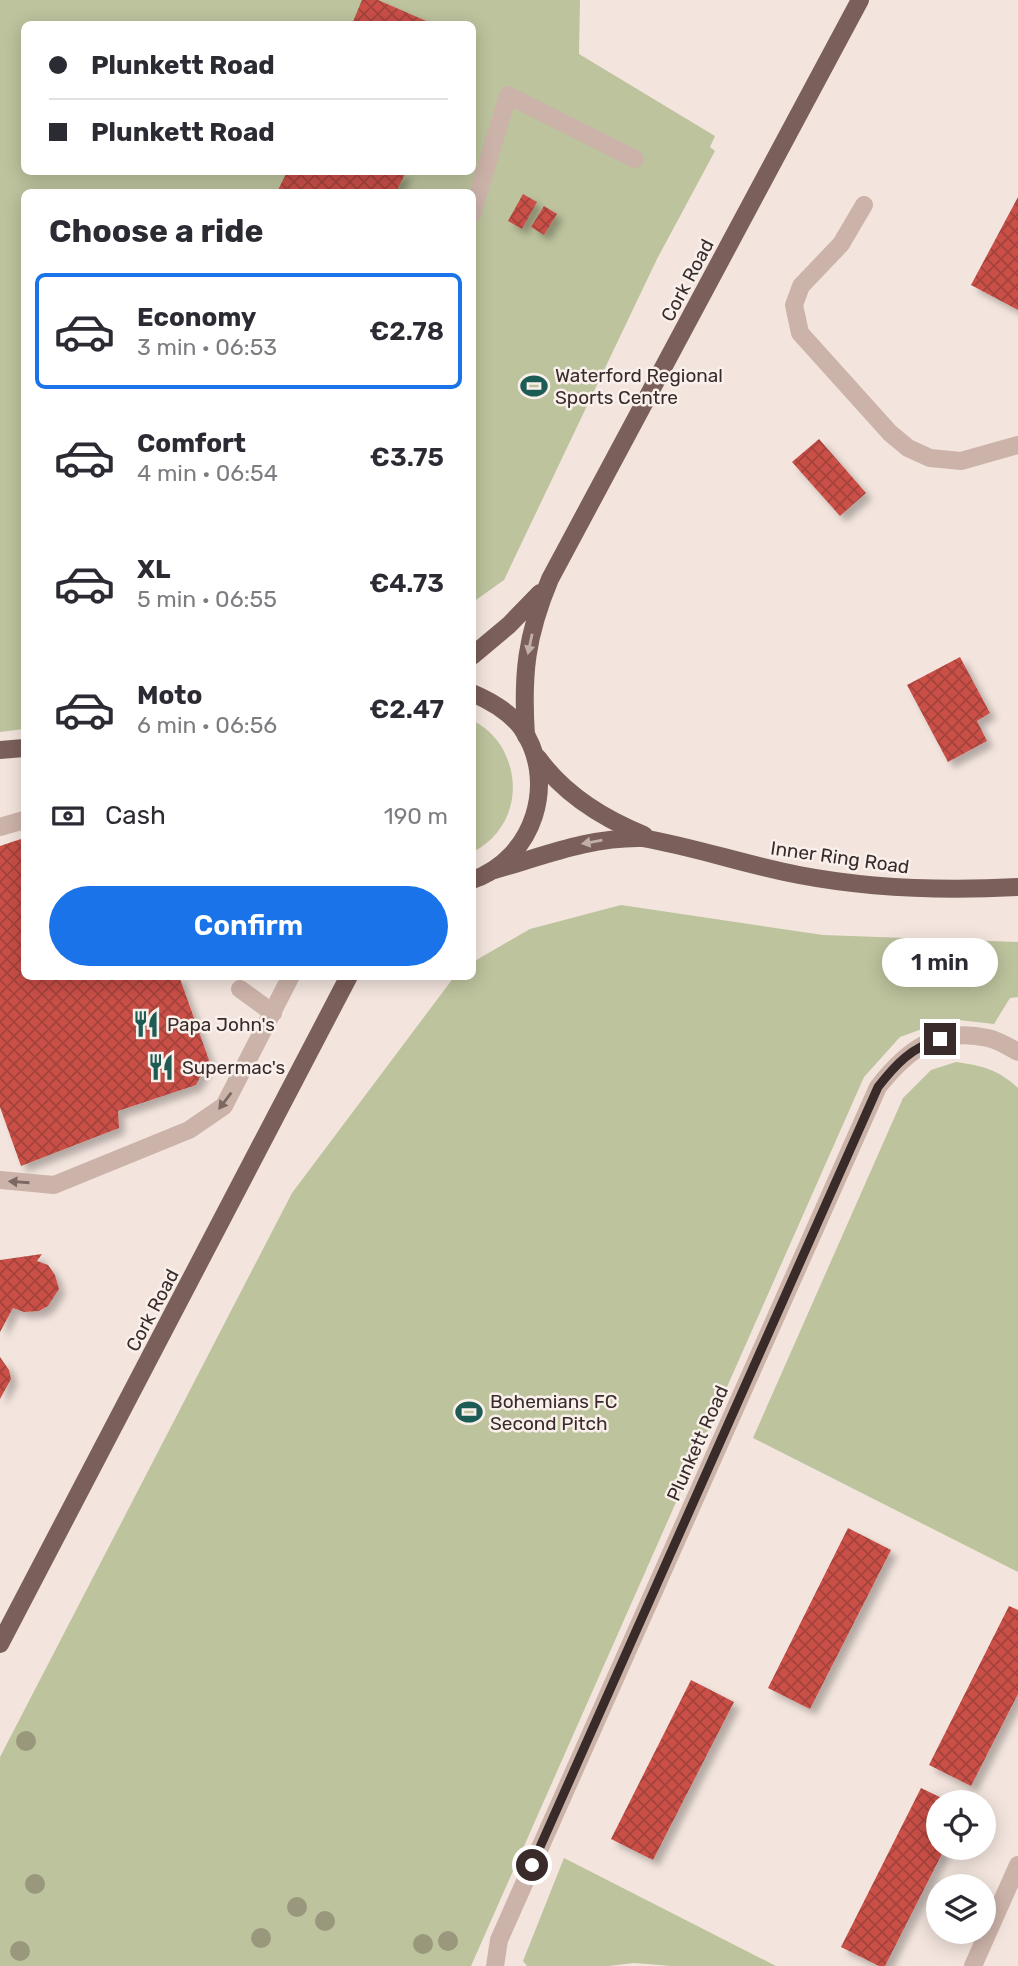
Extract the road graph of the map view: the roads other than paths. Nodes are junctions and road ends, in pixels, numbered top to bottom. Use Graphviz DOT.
graph roads {
  1 [pos="860,0"];
  2 [pos="635,159"];
  3 [pos="476,201"];
  4 [pos="864,205"];
  5 [pos="1018,445"];
  6 [pos="550,579"];
  7 [pos="476,653"];
  8 [pos="476,694"];
  9 [pos="526,736"];
  10 [pos="21,748"];
  11 [pos="0,750"];
  12 [pos="533,753"];
  13 [pos="21,821"];
  14 [pos="0,827"];
  15 [pos="660,841"];
  16 [pos="494,870"];
  17 [pos="476,879"];
  18 [pos="1018,887"];
  19 [pos="290,980"];
  20 [pos="347,980"];
  21 [pos="352,980"];
  22 [pos="240,989"];
  23 [pos="341,996"];
  24 [pos="273,1013"];
  25 [pos="1018,1052"];
  26 [pos="0,1180"];
  27 [pos="0,1644"];
  28 [pos="1018,1865"];
  29 [pos="495,1966"];
  30 [pos="973,1966"];
  1 -- 6 [label="main road, Cork Road"];
  2 -- 3 [label="street"];
  4 -- 5 [label="street"];
  6 -- 7 [label="main road"];
  6 -- 9 [label="main road, one-way"];
  8 -- 9 [label="main road"];
  9 -- 12 [label="main road"];
  10 -- 11 [label="main road"];
  12 -- 15 [label="main road, Inner Ring Road"];
  12 -- 16 [label="main road"];
  13 -- 14 [label="street"];
  15 -- 16 [label="main road, Inner Ring Road, one-way"];
  15 -- 18 [label="main road, Inner Ring Road"];
  16 -- 17 [label="main road"];
  19 -- 24 [label="street"];
  20 -- 23 [label="main road"];
  21 -- 23 [label="main road"];
  22 -- 24 [label="street"];
  23 -- 27 [label="main road, Cork Road"];
  24 -- 26 [label="street, one-way"];
  25 -- 29 [label="street, Plunkett Road"];
  28 -- 30 [label="street"];
}
